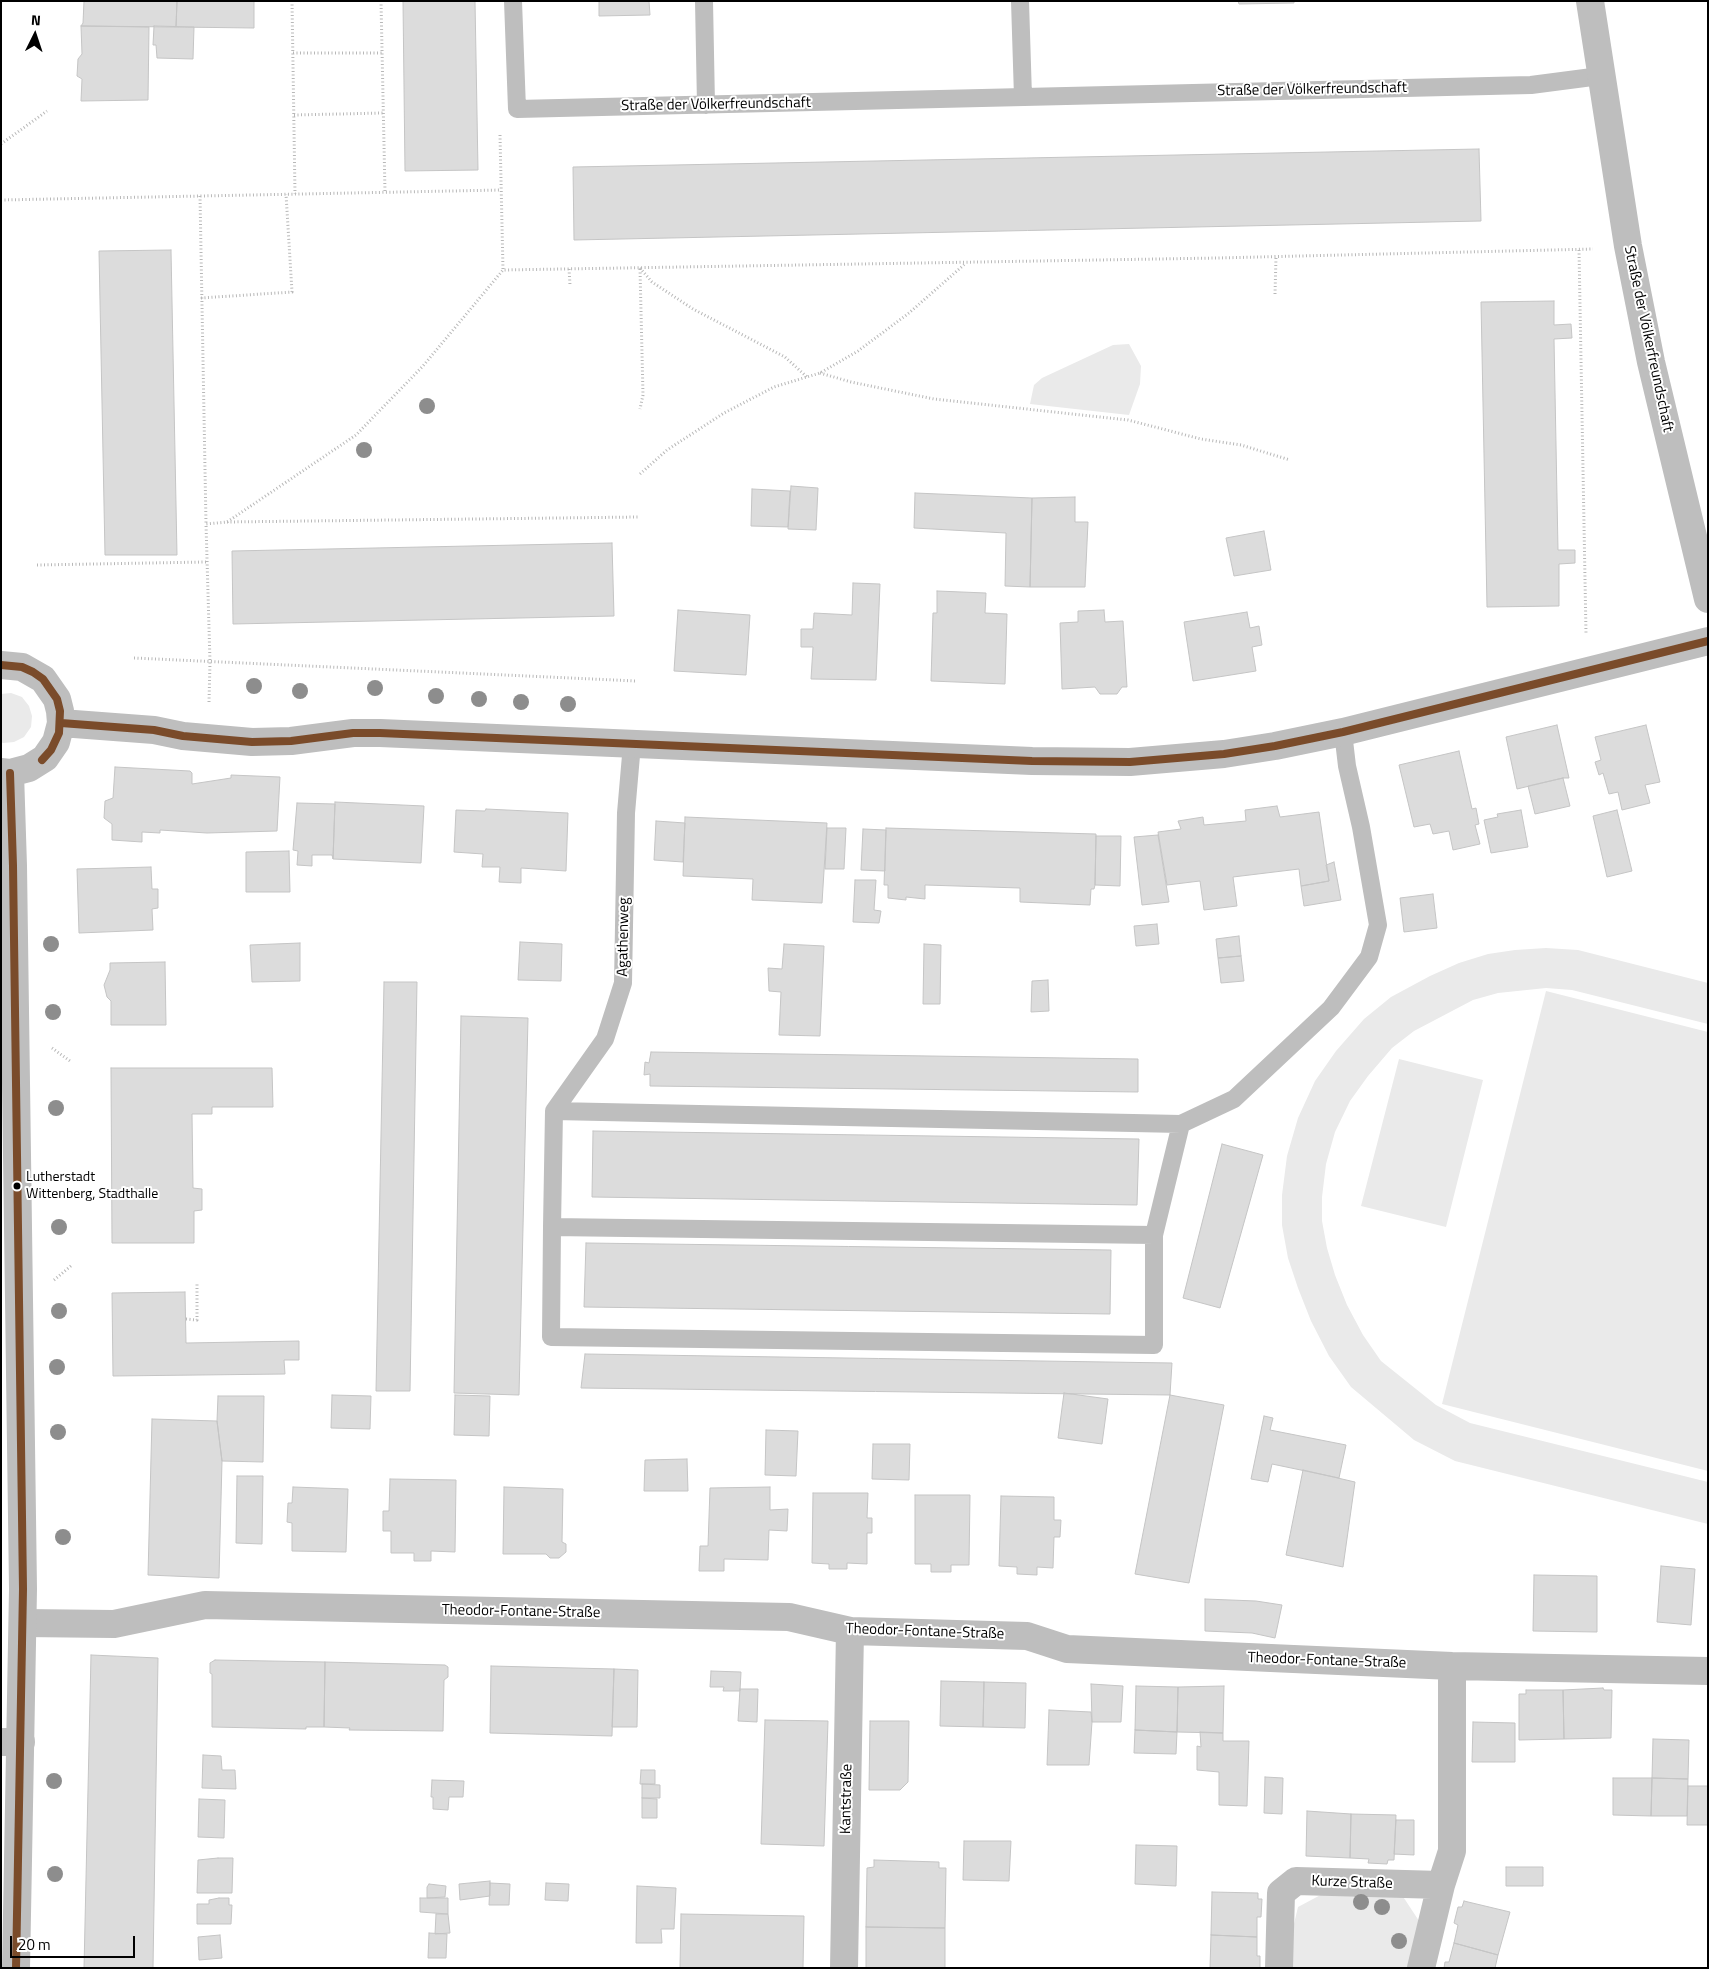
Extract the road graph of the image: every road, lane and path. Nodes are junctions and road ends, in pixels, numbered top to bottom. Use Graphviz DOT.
graph roads {
  1 [pos="292,1"];
  2 [pos="381,1"];
  3 [pos="513,1"];
  4 [pos="704,1"];
  5 [pos="1020,1"];
  6 [pos="1590,1"];
  7 [pos="293,53"];
  8 [pos="382,53"];
  9 [pos="1600,76"];
  10 [pos="1023,98"];
  11 [pos="706,105"];
  12 [pos="517,110"];
  13 [pos="47,111"];
  14 [pos="384,113"];
  15 [pos="294,115"];
  16 [pos="1,144"];
  17 [pos="501,190"];
  18 [pos="385,192"];
  19 [pos="286,194"];
  20 [pos="295,194"];
  21 [pos="200,196"];
  22 [pos="1,200"];
  23 [pos="1628,246"];
  24 [pos="1579,250"];
  25 [pos="1276,257"];
  26 [pos="966,262"];
  27 [pos="569,268"];
  28 [pos="640,268"];
  29 [pos="503,270"];
  30 [pos="570,285"];
  31 [pos="1275,294"];
  32 [pos="202,298"];
  33 [pos="820,372"];
  34 [pos="807,376"];
  35 [pos="640,409"];
  36 [pos="1290,460"];
  37 [pos="640,474"];
  38 [pos="639,517"];
  39 [pos="227,522"];
  40 [pos="206,524"];
  41 [pos="206,562"];
  42 [pos="37,564"];
  43 [pos="1708,599"];
  44 [pos="1708,640"];
  45 [pos="134,658"];
  46 [pos="210,662"];
  47 [pos="1,666"];
  48 [pos="1587,671"];
  49 [pos="636,681"];
  50 [pos="61,723"];
  51 [pos="1344,732"];
  52 [pos="208,739"];
  53 [pos="632,744"];
  54 [pos="6,772"];
  55 [pos="554,1111"];
  56 [pos="1181,1124"];
  57 [pos="552,1227"];
  58 [pos="1154,1235"];
  59 [pos="197,1283"];
  60 [pos="186,1320"];
  61 [pos="22,1623"];
  62 [pos="850,1631"];
  63 [pos="1452,1666"];
  64 [pos="1708,1671"];
  65 [pos="11,1742"];
  66 [pos="1442,1886"];
  67 [pos="16,1968"];
  68 [pos="844,1968"];
  69 [pos="1279,1968"];
  70 [pos="1422,1968"];
  1 -- 7 [label="path"];
  2 -- 8 [label="path"];
  3 -- 12 [label="lane"];
  4 -- 11 [label="lane"];
  5 -- 10 [label="lane"];
  6 -- 9 [label="street, Straße der Völkerfreundschaft"];
  7 -- 8 [label="path"];
  7 -- 15 [label="path"];
  8 -- 14 [label="path"];
  9 -- 10 [label="lane, Straße der Völkerfreundschaft"];
  9 -- 23 [label="street, Straße der Völkerfreundschaft"];
  10 -- 11 [label="lane, Straße der Völkerfreundschaft"];
  11 -- 12 [label="lane, Straße der Völkerfreundschaft"];
  12 -- 17 [label="path"];
  13 -- 16 [label="path"];
  14 -- 15 [label="path"];
  14 -- 18 [label="path"];
  15 -- 20 [label="path"];
  17 -- 18 [label="path"];
  17 -- 29 [label="path"];
  18 -- 20 [label="path"];
  19 -- 20 [label="path"];
  19 -- 21 [label="path"];
  19 -- 32 [label="path"];
  21 -- 22 [label="path"];
  21 -- 32 [label="path"];
  23 -- 24 [label="path"];
  23 -- 43 [label="street, Straße der Völkerfreundschaft"];
  24 -- 25 [label="path"];
  24 -- 48 [label="path"];
  25 -- 26 [label="path"];
  25 -- 31 [label="path"];
  26 -- 28 [label="path"];
  26 -- 33 [label="path"];
  27 -- 28 [label="path"];
  27 -- 29 [label="path"];
  27 -- 30 [label="path"];
  28 -- 34 [label="path"];
  28 -- 35 [label="path"];
  29 -- 39 [label="path"];
  32 -- 40 [label="path"];
  33 -- 34 [label="path"];
  33 -- 36 [label="path"];
  34 -- 37 [label="path"];
  38 -- 39 [label="path"];
  39 -- 40 [label="path"];
  40 -- 41 [label="path"];
  41 -- 42 [label="path"];
  41 -- 46 [label="path"];
  44 -- 48 [label="street"];
  45 -- 46 [label="path"];
  46 -- 49 [label="path"];
  46 -- 52 [label="path"];
  47 -- 50 [label="street"];
  48 -- 51 [label="street"];
  50 -- 52 [label="street"];
  50 -- 54 [label="street"];
  51 -- 53 [label="street"];
  51 -- 56 [label="lane"];
  52 -- 53 [label="street"];
  53 -- 55 [label="lane, Agathenweg"];
  54 -- 61 [label="street"];
  55 -- 56 [label="lane"];
  55 -- 57 [label="lane"];
  56 -- 58 [label="lane"];
  57 -- 58 [label="lane"];
  57 -- 58 [label="lane"];
  59 -- 60 [label="path"];
  61 -- 62 [label="street, Theodor-Fontane-Straße"];
  61 -- 65 [label="street"];
  62 -- 63 [label="street, Theodor-Fontane-Straße"];
  62 -- 68 [label="street, Kantstraße"];
  63 -- 64 [label="street, Theodor-Fontane-Straße"];
  63 -- 66 [label="street"];
  65 -- 67 [label="street"];
  66 -- 69 [label="street, Kurze Straße"];
  66 -- 70 [label="street"];
}
